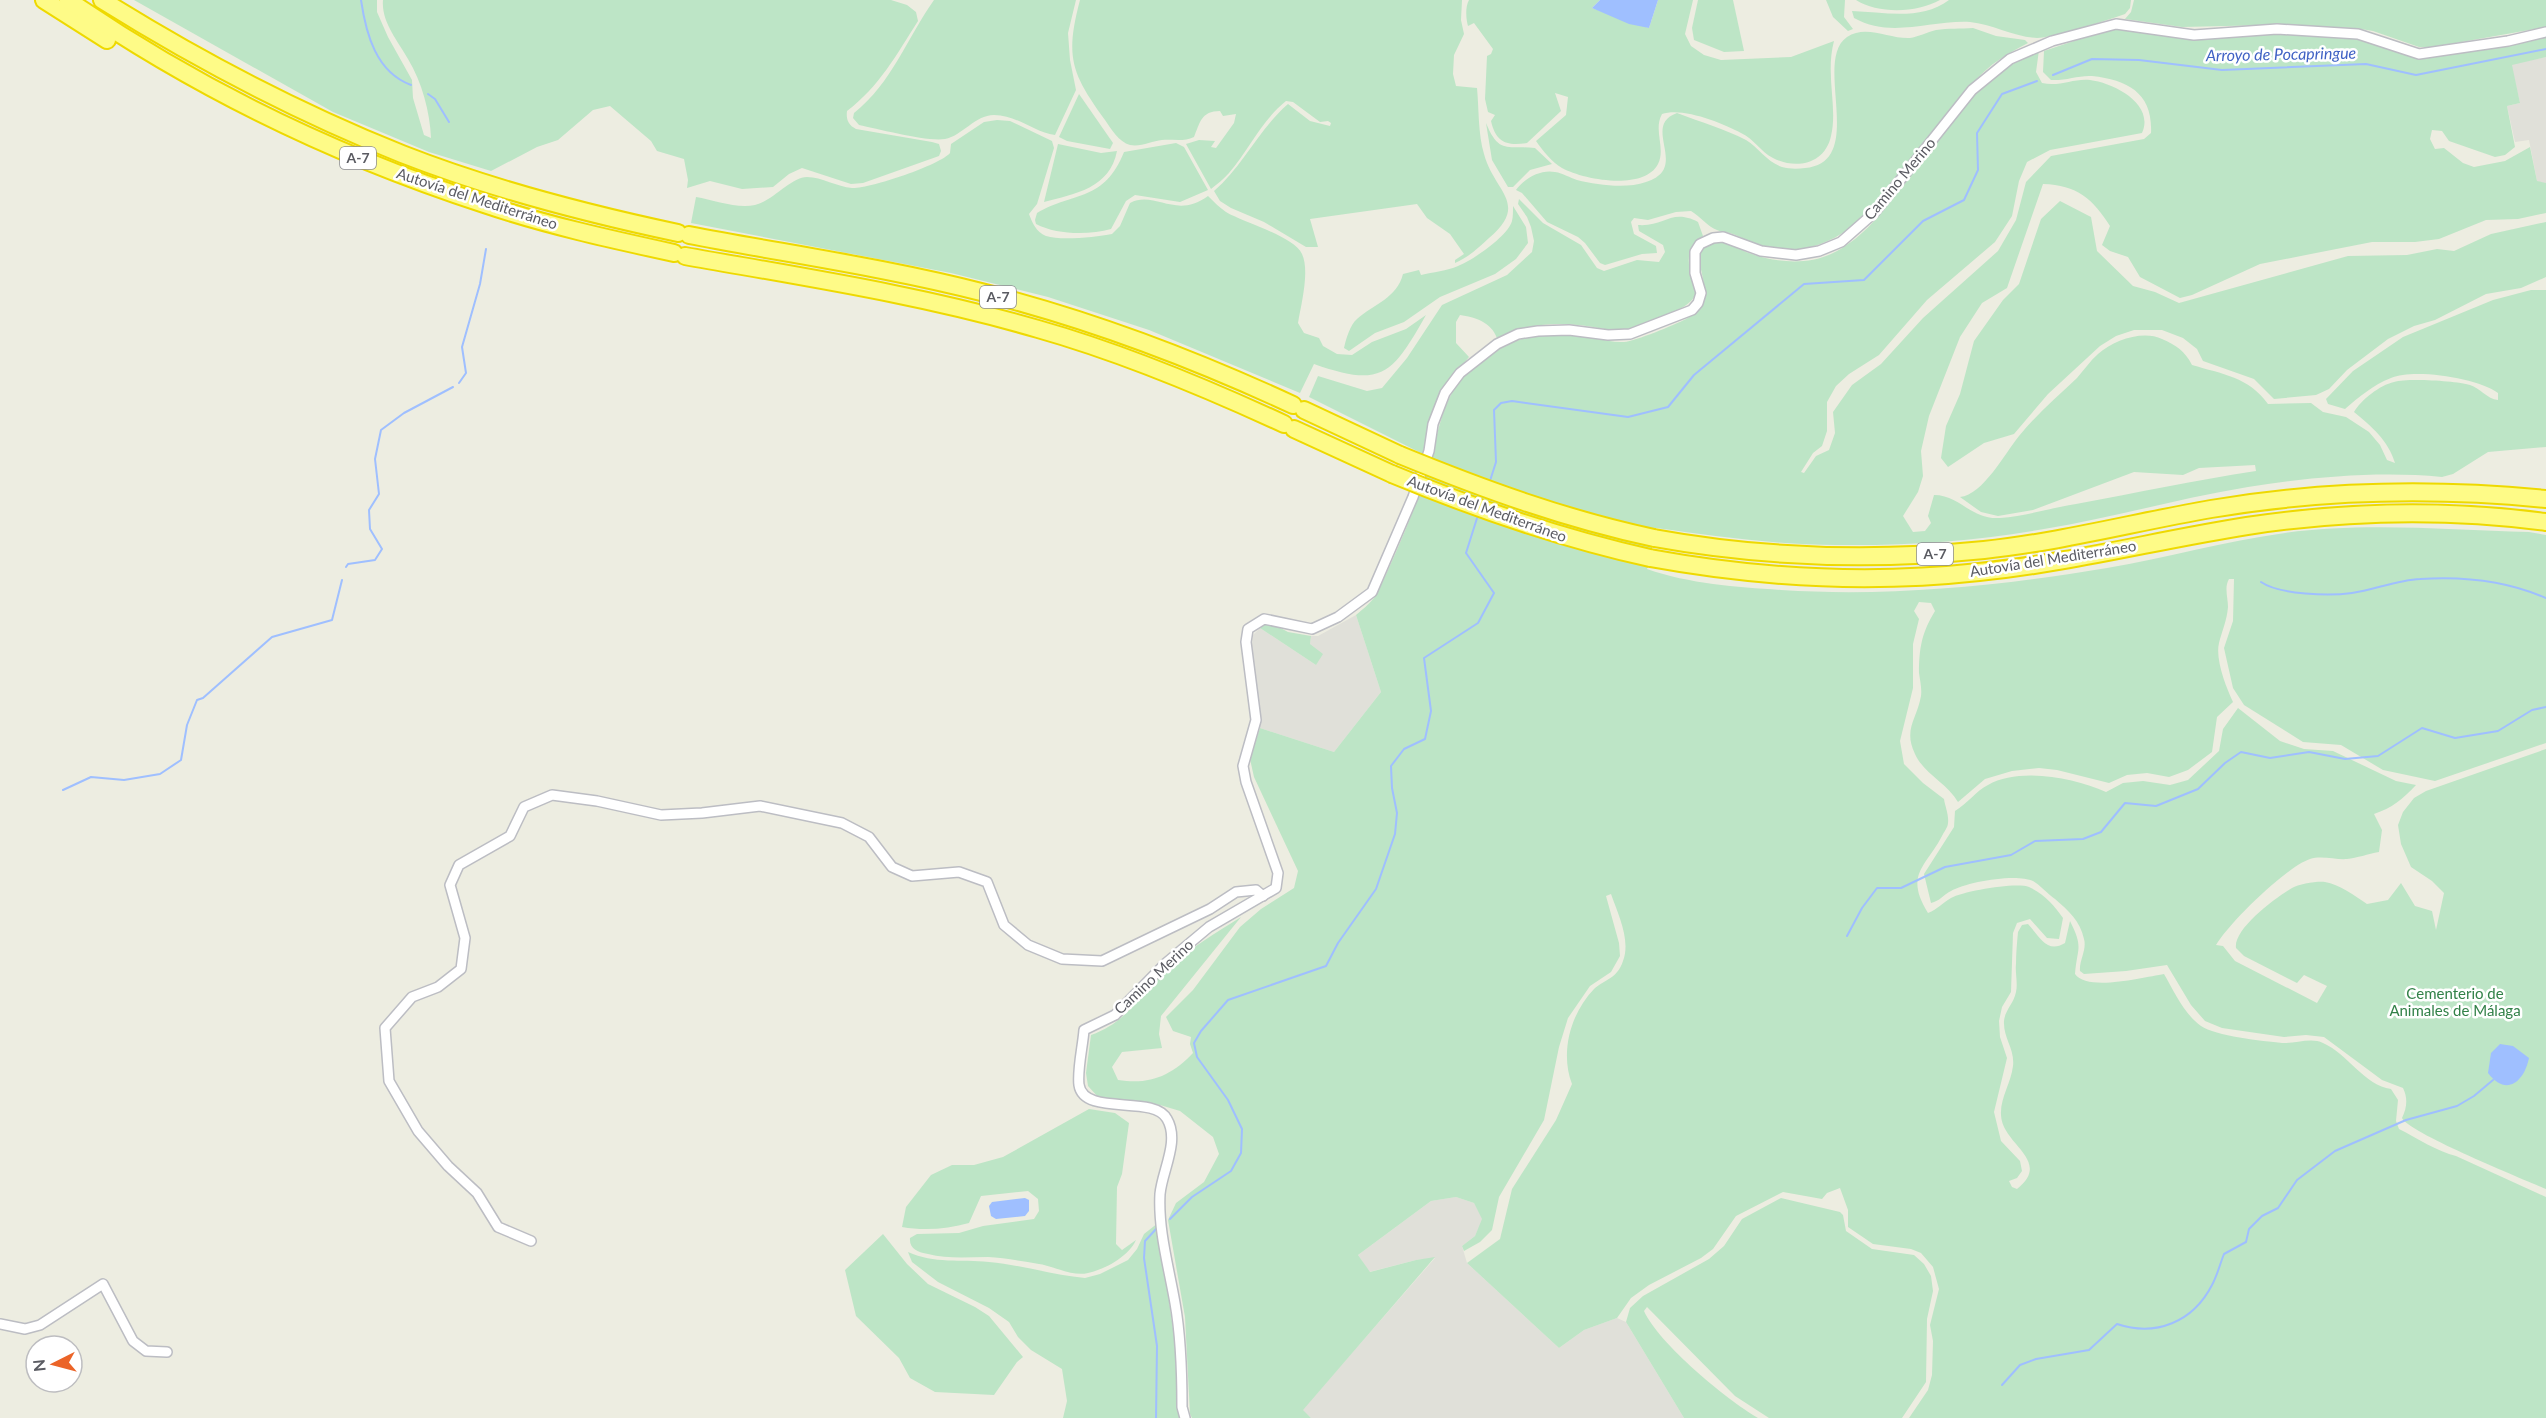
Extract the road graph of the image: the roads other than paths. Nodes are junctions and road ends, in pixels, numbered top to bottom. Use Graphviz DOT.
graph roads {
  1 [pos="44,0"];
  2 [pos="68,0"];
  3 [pos="102,0"];
  4 [pos="115,0"];
  5 [pos="126,15"];
  6 [pos="2546,32"];
  7 [pos="214,90"];
  8 [pos="2546,499"];
  9 [pos="2546,522"];
  10 [pos="1263,896"];
  11 [pos="531,1240"];
  12 [pos="0,1324"];
  13 [pos="167,1352"];
  14 [pos="1185,1418"];
  1 -- 7 [label="highway"];
  2 -- 7 [label="highway, Autovía del Mediterráneo / A-7"];
  3 -- 5 [label="highway, Autovía del Mediterráneo / A-7"];
  4 -- 5 [label="highway"];
  5 -- 8 [label="highway, Autovía del Mediterráneo / A-7, bridge"];
  6 -- 10 [label="street, Camino Merino"];
  7 -- 9 [label="highway, Autovía del Mediterráneo / A-7, bridge"];
  10 -- 11 [label="street"];
  10 -- 14 [label="street, Camino Merino"];
  12 -- 13 [label="street"];
}
